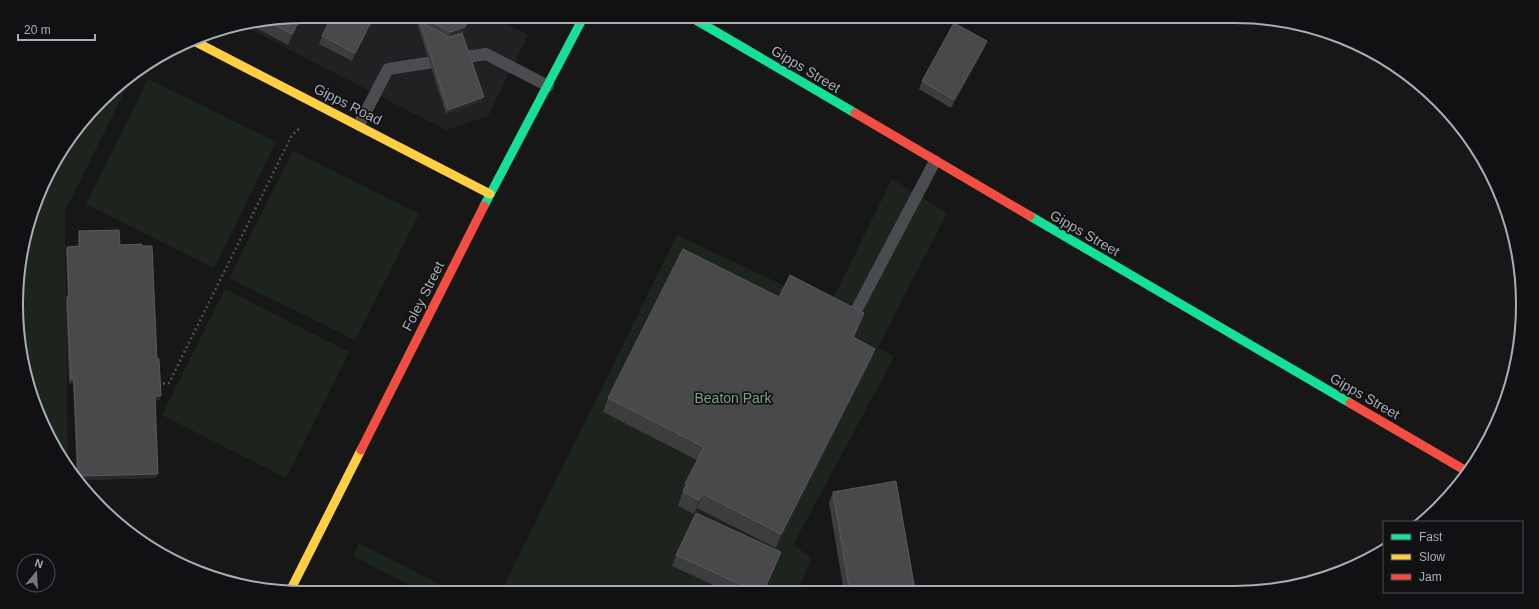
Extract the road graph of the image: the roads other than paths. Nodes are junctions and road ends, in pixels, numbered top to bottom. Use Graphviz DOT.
graph roads {
  1 [pos="580,23"];
  2 [pos="701,23"];
  3 [pos="199,43"];
  4 [pos="548,86"];
  5 [pos="359,125"];
  6 [pos="935,161"];
  7 [pos="490,194"];
  8 [pos="856,311"];
  9 [pos="1463,469"];
  10 [pos="293,585"];
  1 -- 4 [label="main road, Foley Street"];
  2 -- 6 [label="main road, Gipps Street"];
  3 -- 5 [label="main road, Gipps Road"];
  4 -- 5 [label="lane"];
  4 -- 7 [label="main road, Foley Street"];
  5 -- 7 [label="main road, Gipps Road"];
  6 -- 8 [label="lane"];
  6 -- 9 [label="main road, Gipps Street"];
  7 -- 10 [label="main road, Foley Street"];
}
